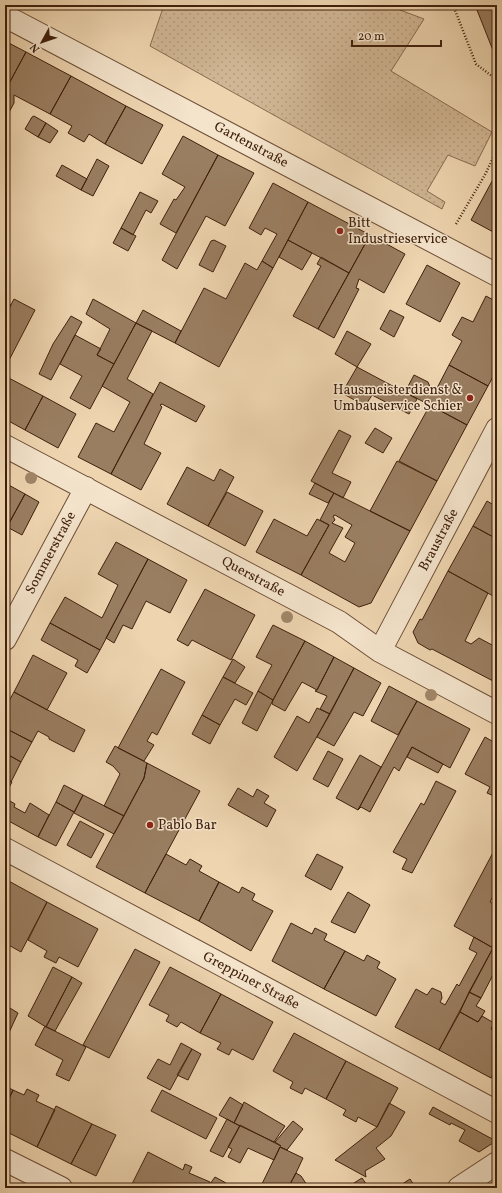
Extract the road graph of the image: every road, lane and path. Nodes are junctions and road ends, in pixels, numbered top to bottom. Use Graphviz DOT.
graph roads {
  1 [pos="454,5"];
  2 [pos="5,16"];
  3 [pos="497,80"];
  4 [pos="497,149"];
  5 [pos="444,247"];
  6 [pos="497,275"];
  7 [pos="497,429"];
  8 [pos="5,446"];
  9 [pos="86,488"];
  10 [pos="5,639"];
  11 [pos="380,651"];
  12 [pos="497,713"];
  13 [pos="5,849"];
  14 [pos="497,1112"];
  15 [pos="5,1160"];
  16 [pos="497,1163"];
  17 [pos="61,1188"];
  18 [pos="459,1188"];
  1 -- 3 [label="path"];
  2 -- 5 [label="street, Gartenstraße"];
  4 -- 5 [label="path"];
  5 -- 6 [label="street, Gartenstraße"];
  7 -- 11 [label="street, Braustraße"];
  8 -- 9 [label="street, Querstraße"];
  9 -- 10 [label="street, Sommerstraße"];
  9 -- 11 [label="street, Querstraße"];
  11 -- 12 [label="street, Querstraße"];
  13 -- 14 [label="street, Greppiner Straße"];
  15 -- 17 [label="street"];
  16 -- 18 [label="street"];
}
